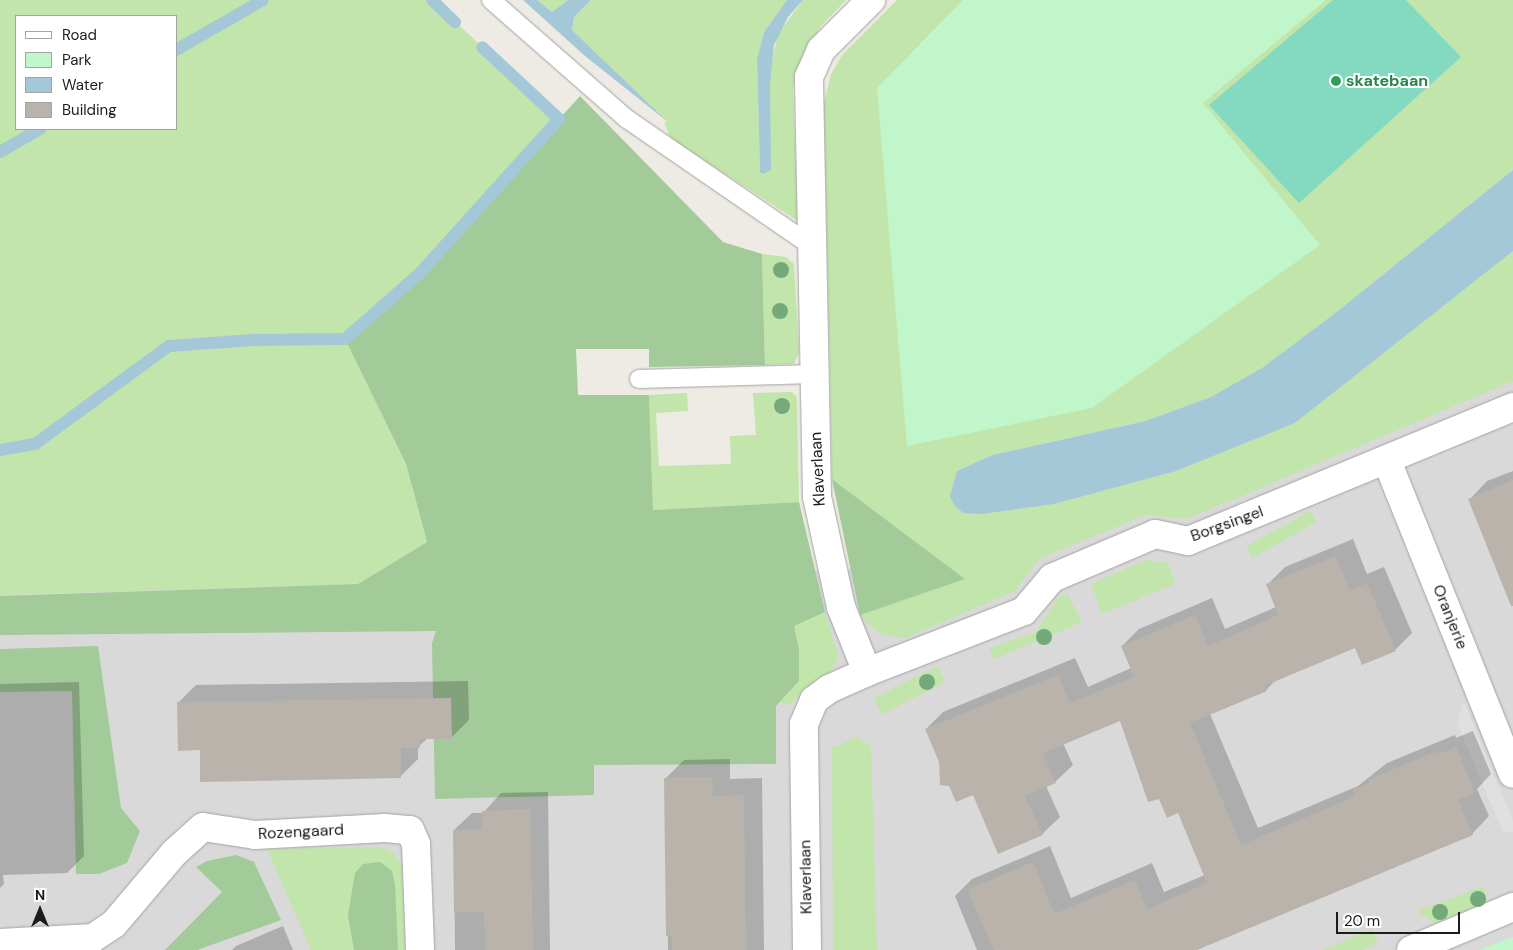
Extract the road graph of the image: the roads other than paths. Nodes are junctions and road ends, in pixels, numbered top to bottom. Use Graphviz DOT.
graph roads {
  1 [pos="491,0"];
  2 [pos="871,0"];
  3 [pos="812,246"];
  4 [pos="815,374"];
  5 [pos="639,379"];
  6 [pos="1513,407"];
  7 [pos="1387,461"];
  8 [pos="867,672"];
  9 [pos="1513,774"];
  10 [pos="1513,907"];
  11 [pos="0,943"];
  12 [pos="420,950"];
  13 [pos="807,950"];
  14 [pos="1411,950"];
  1 -- 3 [label="lane"];
  2 -- 3 [label="street, Klaverlaan"];
  3 -- 4 [label="street, Klaverlaan"];
  4 -- 5 [label="lane"];
  4 -- 8 [label="street, Klaverlaan"];
  6 -- 7 [label="street, Borgsingel"];
  7 -- 8 [label="street, Borgsingel"];
  7 -- 9 [label="street, Oranjerie"];
  8 -- 13 [label="street, Klaverlaan"];
  10 -- 14 [label="street"];
  11 -- 12 [label="street, Rozengaard"];
}
